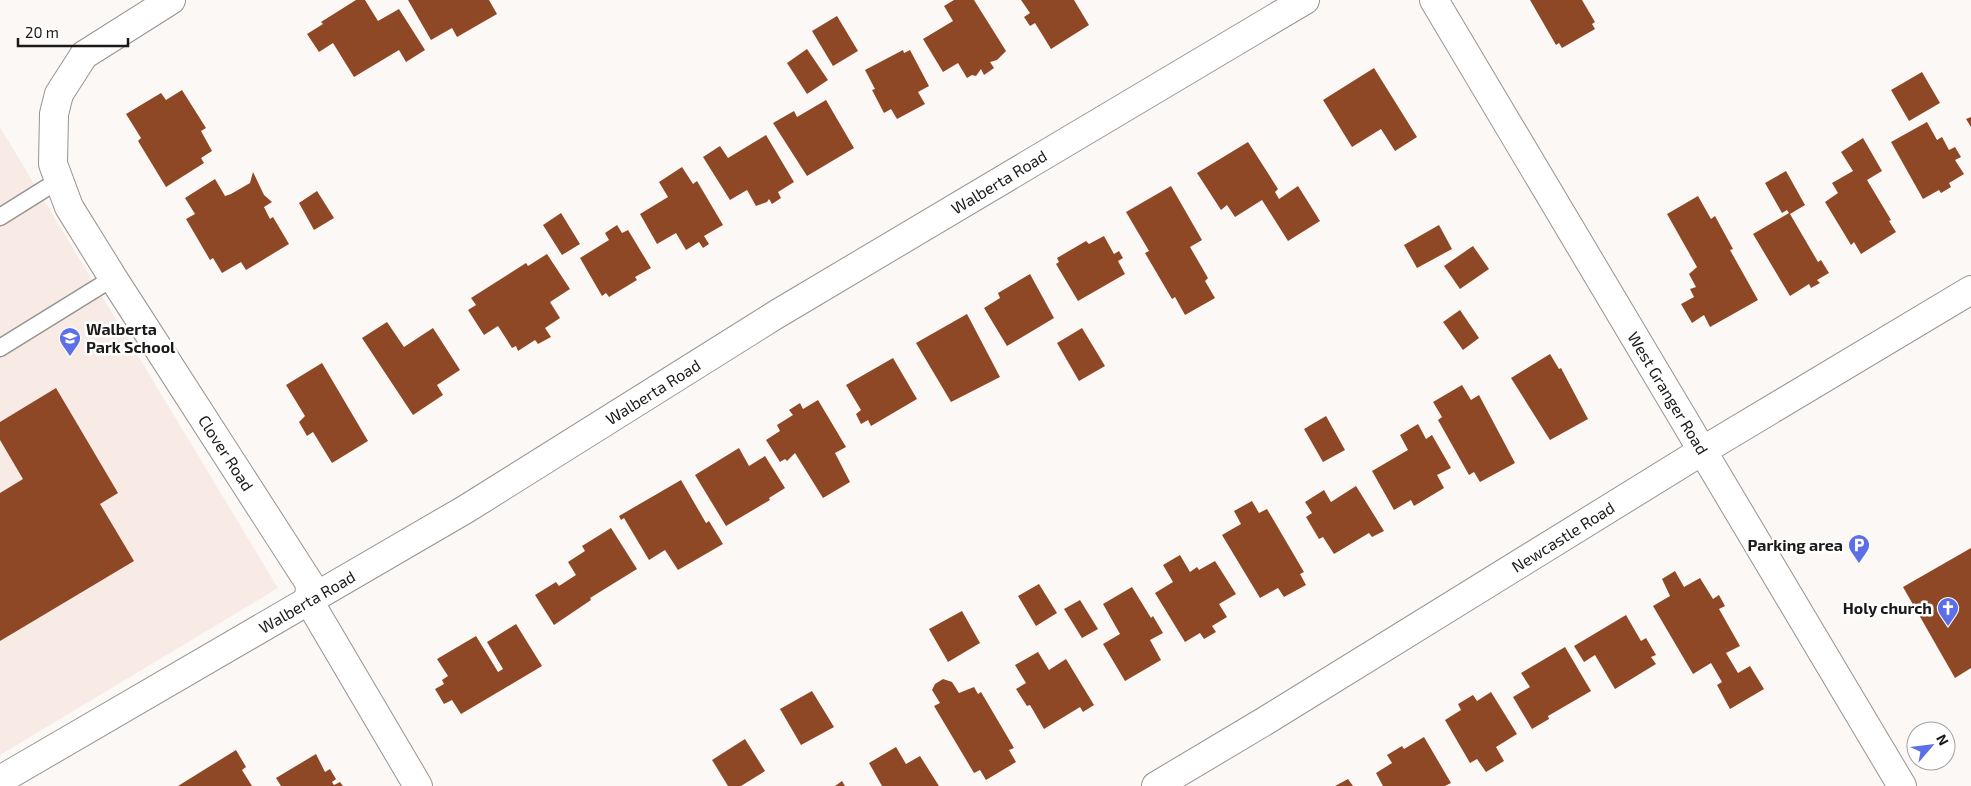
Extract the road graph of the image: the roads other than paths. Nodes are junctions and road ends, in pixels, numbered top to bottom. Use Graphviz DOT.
graph roads {
  1 [pos="171,0"];
  2 [pos="1305,0"];
  3 [pos="1434,0"];
  4 [pos="59,180"];
  5 [pos="0,217"];
  6 [pos="113,278"];
  7 [pos="1971,290"];
  8 [pos="0,348"];
  9 [pos="1702,451"];
  10 [pos="309,602"];
  11 [pos="0,780"];
  12 [pos="418,786"];
  13 [pos="1156,786"];
  14 [pos="1902,786"];
  1 -- 4 [label="street, Clover Road"];
  2 -- 10 [label="street, Walberta Road"];
  3 -- 9 [label="street, West Granger Road"];
  4 -- 5 [label="lane"];
  4 -- 6 [label="street, Clover Road"];
  6 -- 8 [label="lane"];
  6 -- 10 [label="street, Clover Road"];
  7 -- 9 [label="street, Newcastle Road"];
  9 -- 13 [label="street, Newcastle Road"];
  9 -- 14 [label="street, West Granger Road"];
  10 -- 11 [label="street, Walberta Road"];
  10 -- 12 [label="street, Clover Road"];
}
